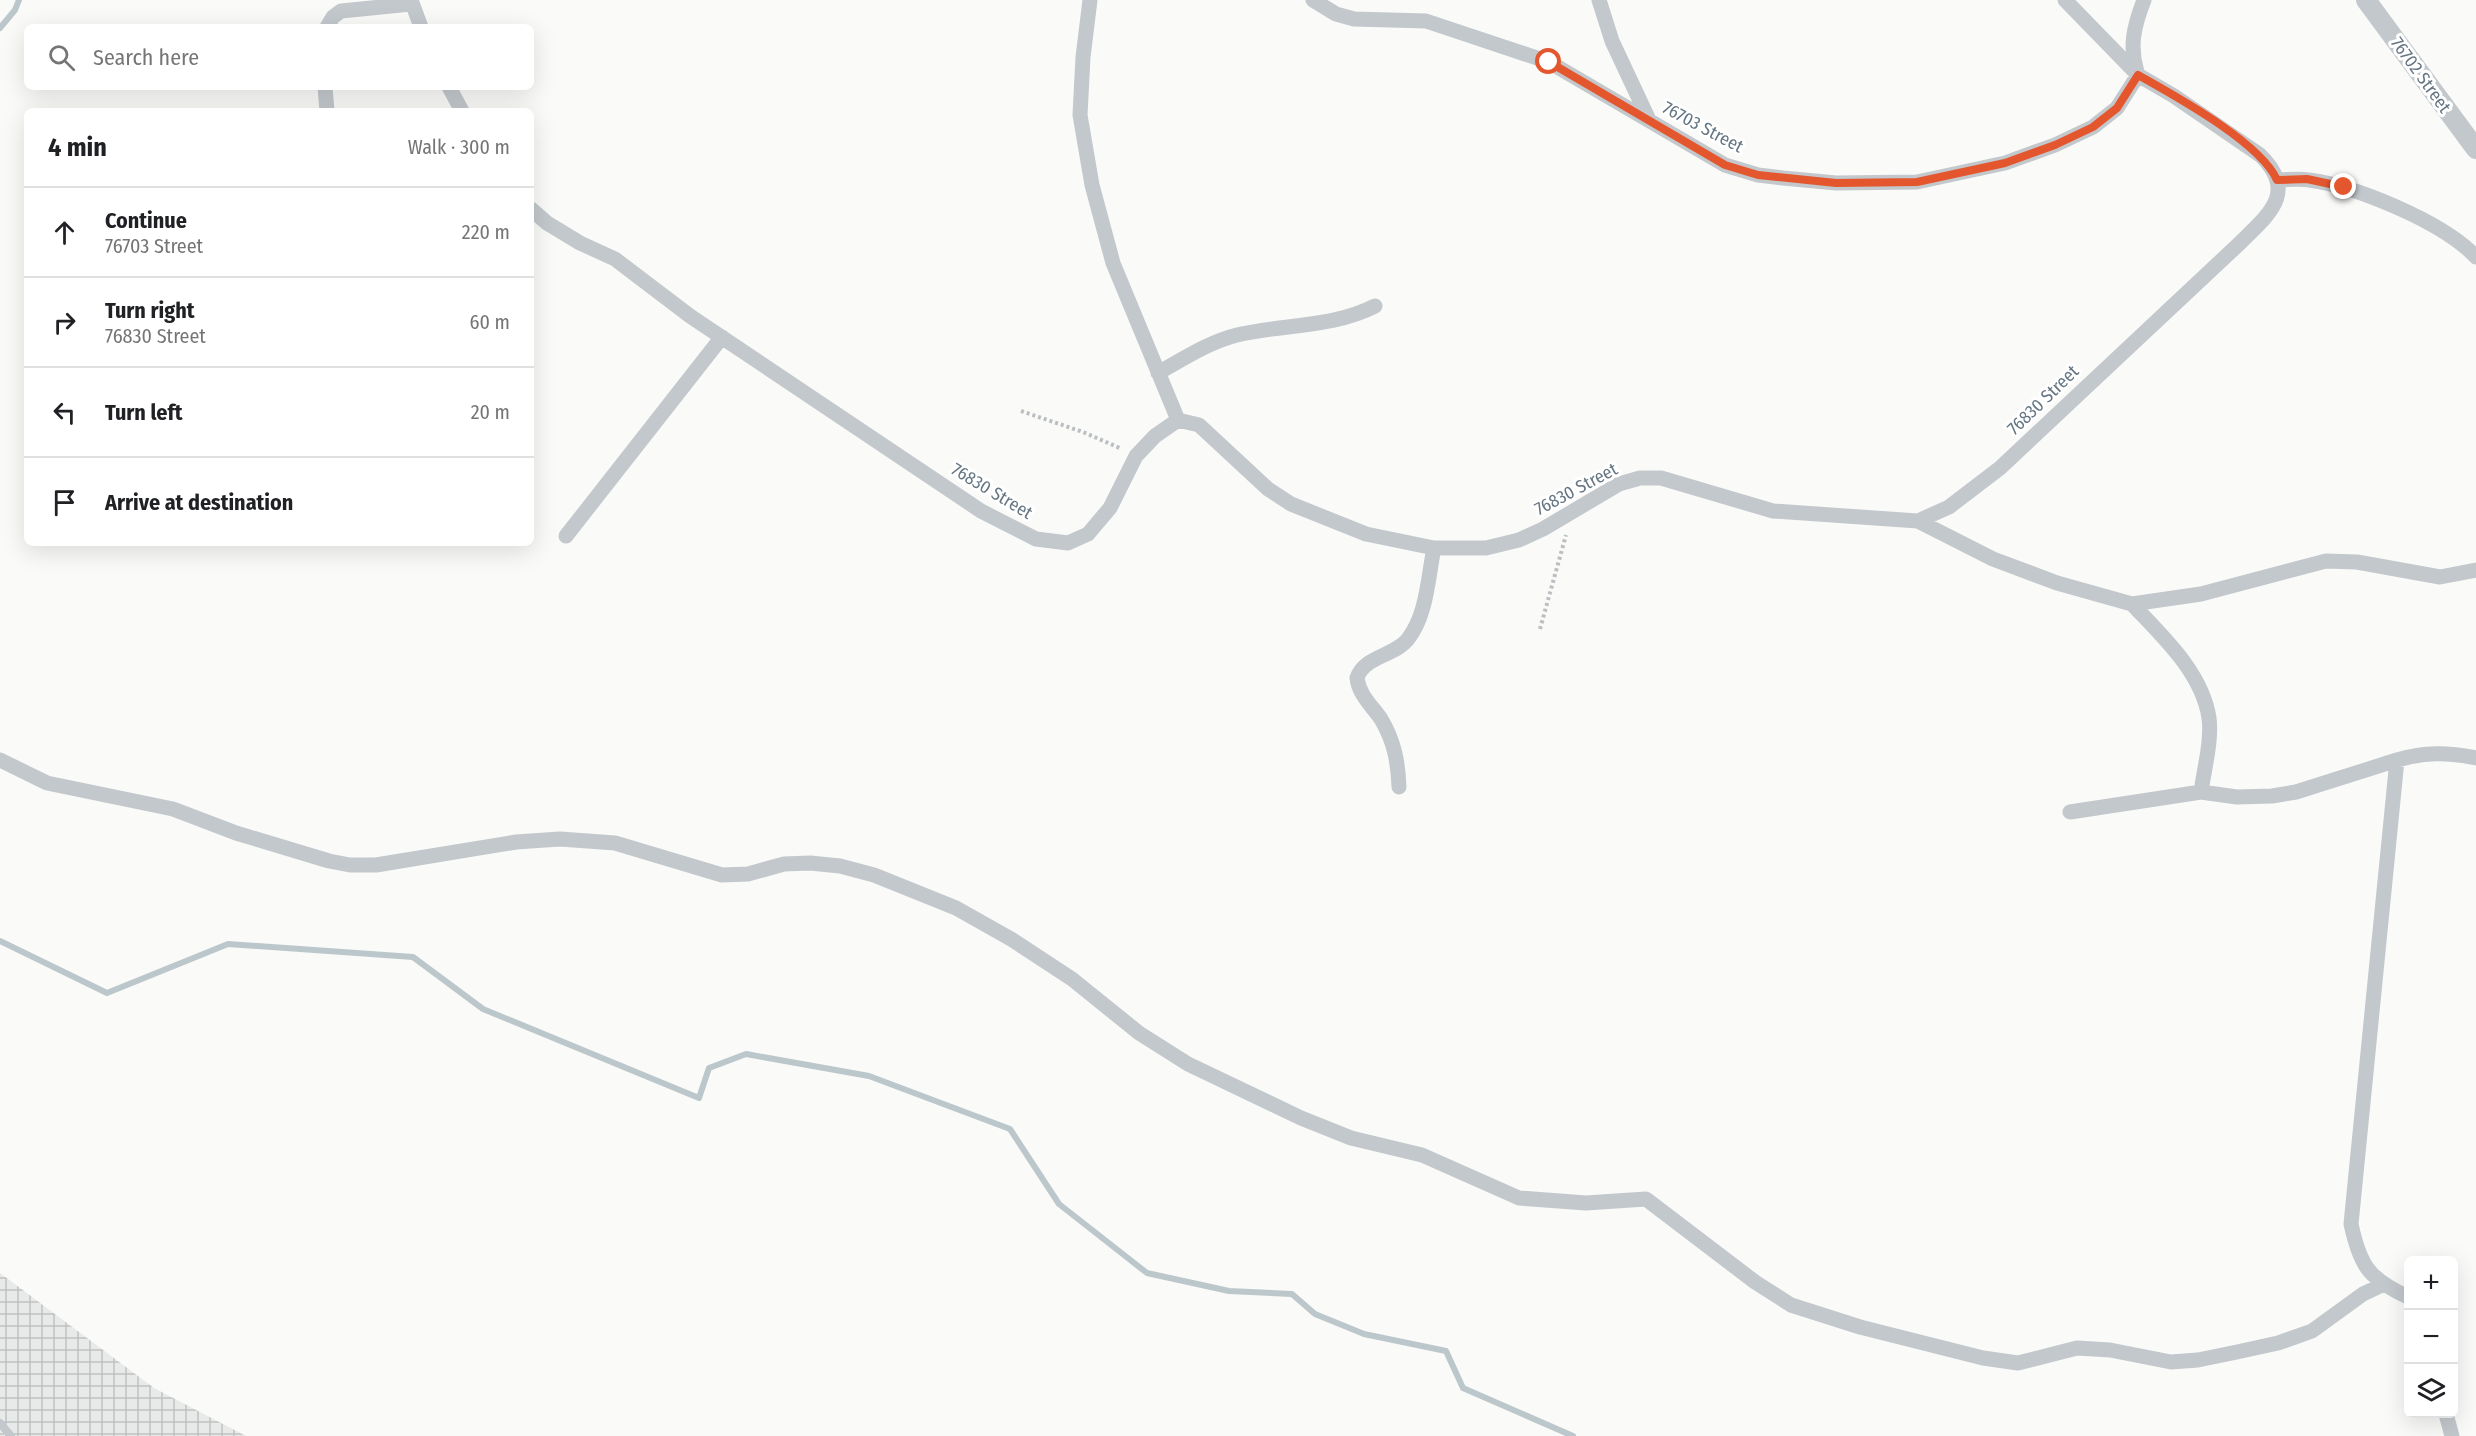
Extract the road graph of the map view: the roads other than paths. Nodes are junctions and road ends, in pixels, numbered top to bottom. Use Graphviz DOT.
graph roads {
  1 [pos="1090,0"];
  2 [pos="1313,0"];
  3 [pos="1599,0"];
  4 [pos="2065,0"];
  5 [pos="2145,0"];
  6 [pos="2366,0"];
  7 [pos="411,2"];
  8 [pos="329,24"];
  9 [pos="420,24"];
  10 [pos="2138,75"];
  11 [pos="325,90"];
  12 [pos="451,90"];
  13 [pos="327,108"];
  14 [pos="460,108"];
  15 [pos="1649,120"];
  16 [pos="2476,149"];
  17 [pos="2277,180"];
  18 [pos="534,210"];
  19 [pos="2476,256"];
  20 [pos="1376,306"];
  21 [pos="722,337"];
  22 [pos="1158,373"];
  23 [pos="1178,420"];
  24 [pos="1918,521"];
  25 [pos="566,536"];
  26 [pos="1434,548"];
  27 [pos="2476,570"];
  28 [pos="2132,604"];
  29 [pos="2476,758"];
  30 [pos="0,760"];
  31 [pos="2397,760"];
  32 [pos="1399,787"];
  33 [pos="2201,792"];
  34 [pos="2070,813"];
  35 [pos="2382,1285"];
  36 [pos="2404,1295"];
  37 [pos="2447,1418"];
  38 [pos="0,1423"];
  39 [pos="11,1436"];
  40 [pos="2452,1436"];
  1 -- 22 [label="street"];
  2 -- 15 [label="street, 76703 Street"];
  3 -- 15 [label="street"];
  4 -- 10 [label="street"];
  5 -- 10 [label="street"];
  6 -- 16 [label="street, 76702 Street"];
  7 -- 8 [label="street"];
  7 -- 9 [label="street"];
  10 -- 15 [label="street, 76703 Street"];
  10 -- 17 [label="street"];
  11 -- 13 [label="street"];
  12 -- 14 [label="street"];
  17 -- 19 [label="street"];
  17 -- 24 [label="street, 76830 Street"];
  18 -- 21 [label="street, 76830 Street"];
  20 -- 22 [label="street"];
  21 -- 23 [label="street, 76830 Street"];
  21 -- 25 [label="street"];
  22 -- 23 [label="street"];
  23 -- 26 [label="street, 76830 Street"];
  24 -- 26 [label="street, 76830 Street"];
  24 -- 28 [label="street"];
  26 -- 32 [label="street"];
  27 -- 28 [label="street"];
  28 -- 33 [label="street"];
  29 -- 31 [label="street"];
  30 -- 35 [label="street"];
  31 -- 33 [label="street"];
  31 -- 35 [label="street"];
  33 -- 34 [label="street"];
  35 -- 36 [label="street"];
  37 -- 40 [label="street"];
  38 -- 39 [label="lane"];
}
